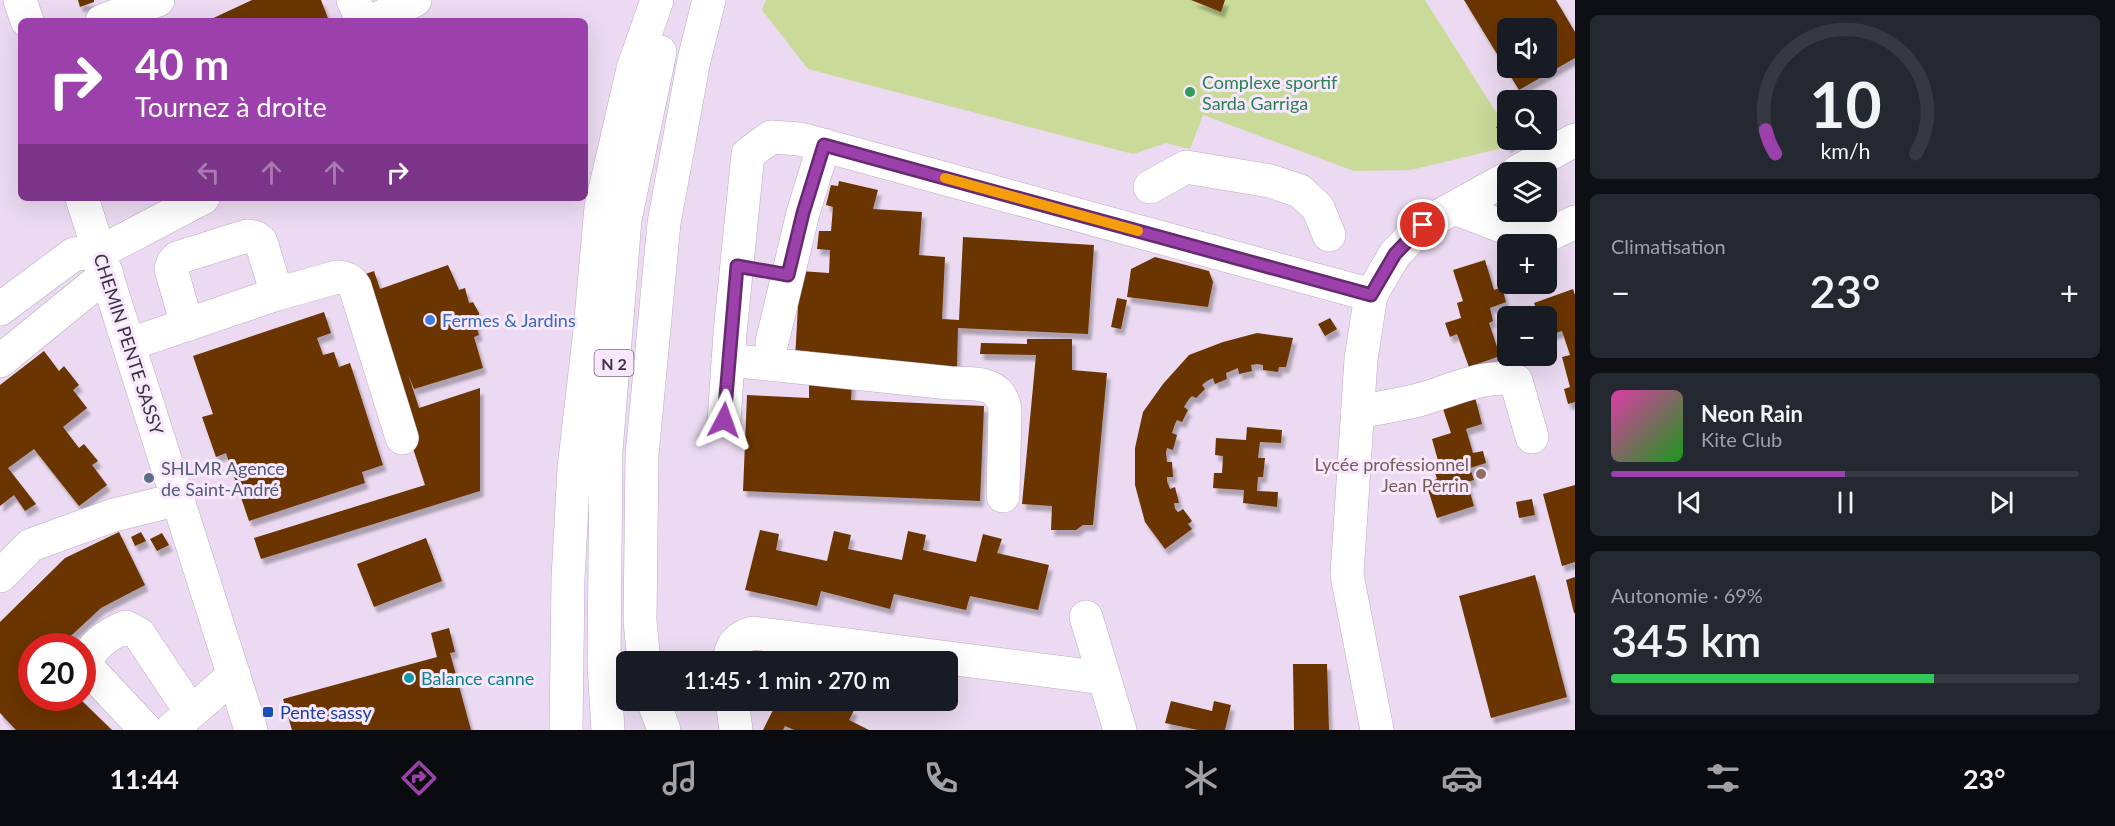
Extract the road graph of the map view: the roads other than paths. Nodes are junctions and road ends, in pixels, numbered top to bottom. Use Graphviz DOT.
graph roads {
  1 [pos="20,0"];
  2 [pos="158,0"];
  3 [pos="353,0"];
  4 [pos="415,0"];
  5 [pos="657,0"];
  6 [pos="671,0"];
  7 [pos="709,0"];
  8 [pos="26,18"];
  9 [pos="110,18"];
  10 [pos="362,18"];
  11 [pos="379,18"];
  12 [pos="1575,140"];
  13 [pos="824,145"];
  14 [pos="1535,162"];
  15 [pos="1497,184"];
  16 [pos="1150,186"];
  17 [pos="83,201"];
  18 [pos="198,201"];
  19 [pos="1454,208"];
  20 [pos="1575,222"];
  21 [pos="1329,236"];
  22 [pos="103,263"];
  23 [pos="737,266"];
  24 [pos="788,275"];
  25 [pos="277,294"];
  26 [pos="1371,295"];
  27 [pos="0,309"];
  28 [pos="187,325"];
  29 [pos="772,342"];
  30 [pos="130,344"];
  31 [pos="728,360"];
  32 [pos="0,361"];
  33 [pos="1357,412"];
  34 [pos="724,420"];
  35 [pos="1532,437"];
  36 [pos="402,438"];
  37 [pos="1003,496"];
  38 [pos="179,499"];
  39 [pos="0,576"];
  40 [pos="1086,617"];
  41 [pos="643,651"];
  42 [pos="732,651"];
  43 [pos="893,651"];
  44 [pos="958,659"];
  45 [pos="234,675"];
  46 [pos="1104,678"];
  47 [pos="649,711"];
  48 [pos="657,711"];
  49 [pos="733,711"];
  50 [pos="181,721"];
  51 [pos="146,730"];
  52 [pos="250,730"];
  53 [pos="566,730"];
  54 [pos="608,730"];
  55 [pos="652,730"];
  56 [pos="664,730"];
  57 [pos="736,730"];
  58 [pos="1120,730"];
  59 [pos="1377,730"];
  1 -- 8 [label="main road"];
  2 -- 9 [label="main road"];
  3 -- 10 [label="main road"];
  4 -- 11 [label="main road"];
  5 -- 53 [label="main road"];
  6 -- 54 [label="main road, N 2"];
  7 -- 41 [label="main road, N 2"];
  12 -- 14 [label="main road"];
  13 -- 23 [label="main road"];
  13 -- 24 [label="main road"];
  13 -- 26 [label="main road"];
  15 -- 19 [label="main road"];
  16 -- 21 [label="main road"];
  17 -- 22 [label="main road, CHEMIN PENTE SASSY"];
  18 -- 22 [label="main road"];
  19 -- 20 [label="main road"];
  19 -- 26 [label="main road"];
  22 -- 27 [label="main road"];
  22 -- 30 [label="main road, CHEMIN PENTE SASSY"];
  22 -- 32 [label="main road"];
  23 -- 24 [label="main road"];
  23 -- 31 [label="main road"];
  24 -- 29 [label="main road"];
  25 -- 28 [label="main road"];
  25 -- 28 [label="main road"];
  25 -- 36 [label="main road"];
  26 -- 33 [label="main road"];
  28 -- 30 [label="main road"];
  30 -- 38 [label="main road, CHEMIN PENTE SASSY"];
  31 -- 34 [label="main road"];
  31 -- 37 [label="main road"];
  33 -- 35 [label="main road"];
  33 -- 59 [label="main road"];
  38 -- 39 [label="main road"];
  38 -- 45 [label="main road, CHEMIN PENTE SASSY"];
  40 -- 46 [label="main road"];
  42 -- 43 [label="main road"];
  44 -- 46 [label="main road"];
  45 -- 50 [label="main road"];
  45 -- 52 [label="main road, CHEMIN PENTE SASSY"];
  46 -- 58 [label="main road"];
  47 -- 55 [label="main road"];
  48 -- 56 [label="main road"];
  49 -- 57 [label="main road"];
  50 -- 51 [label="main road"];
}
